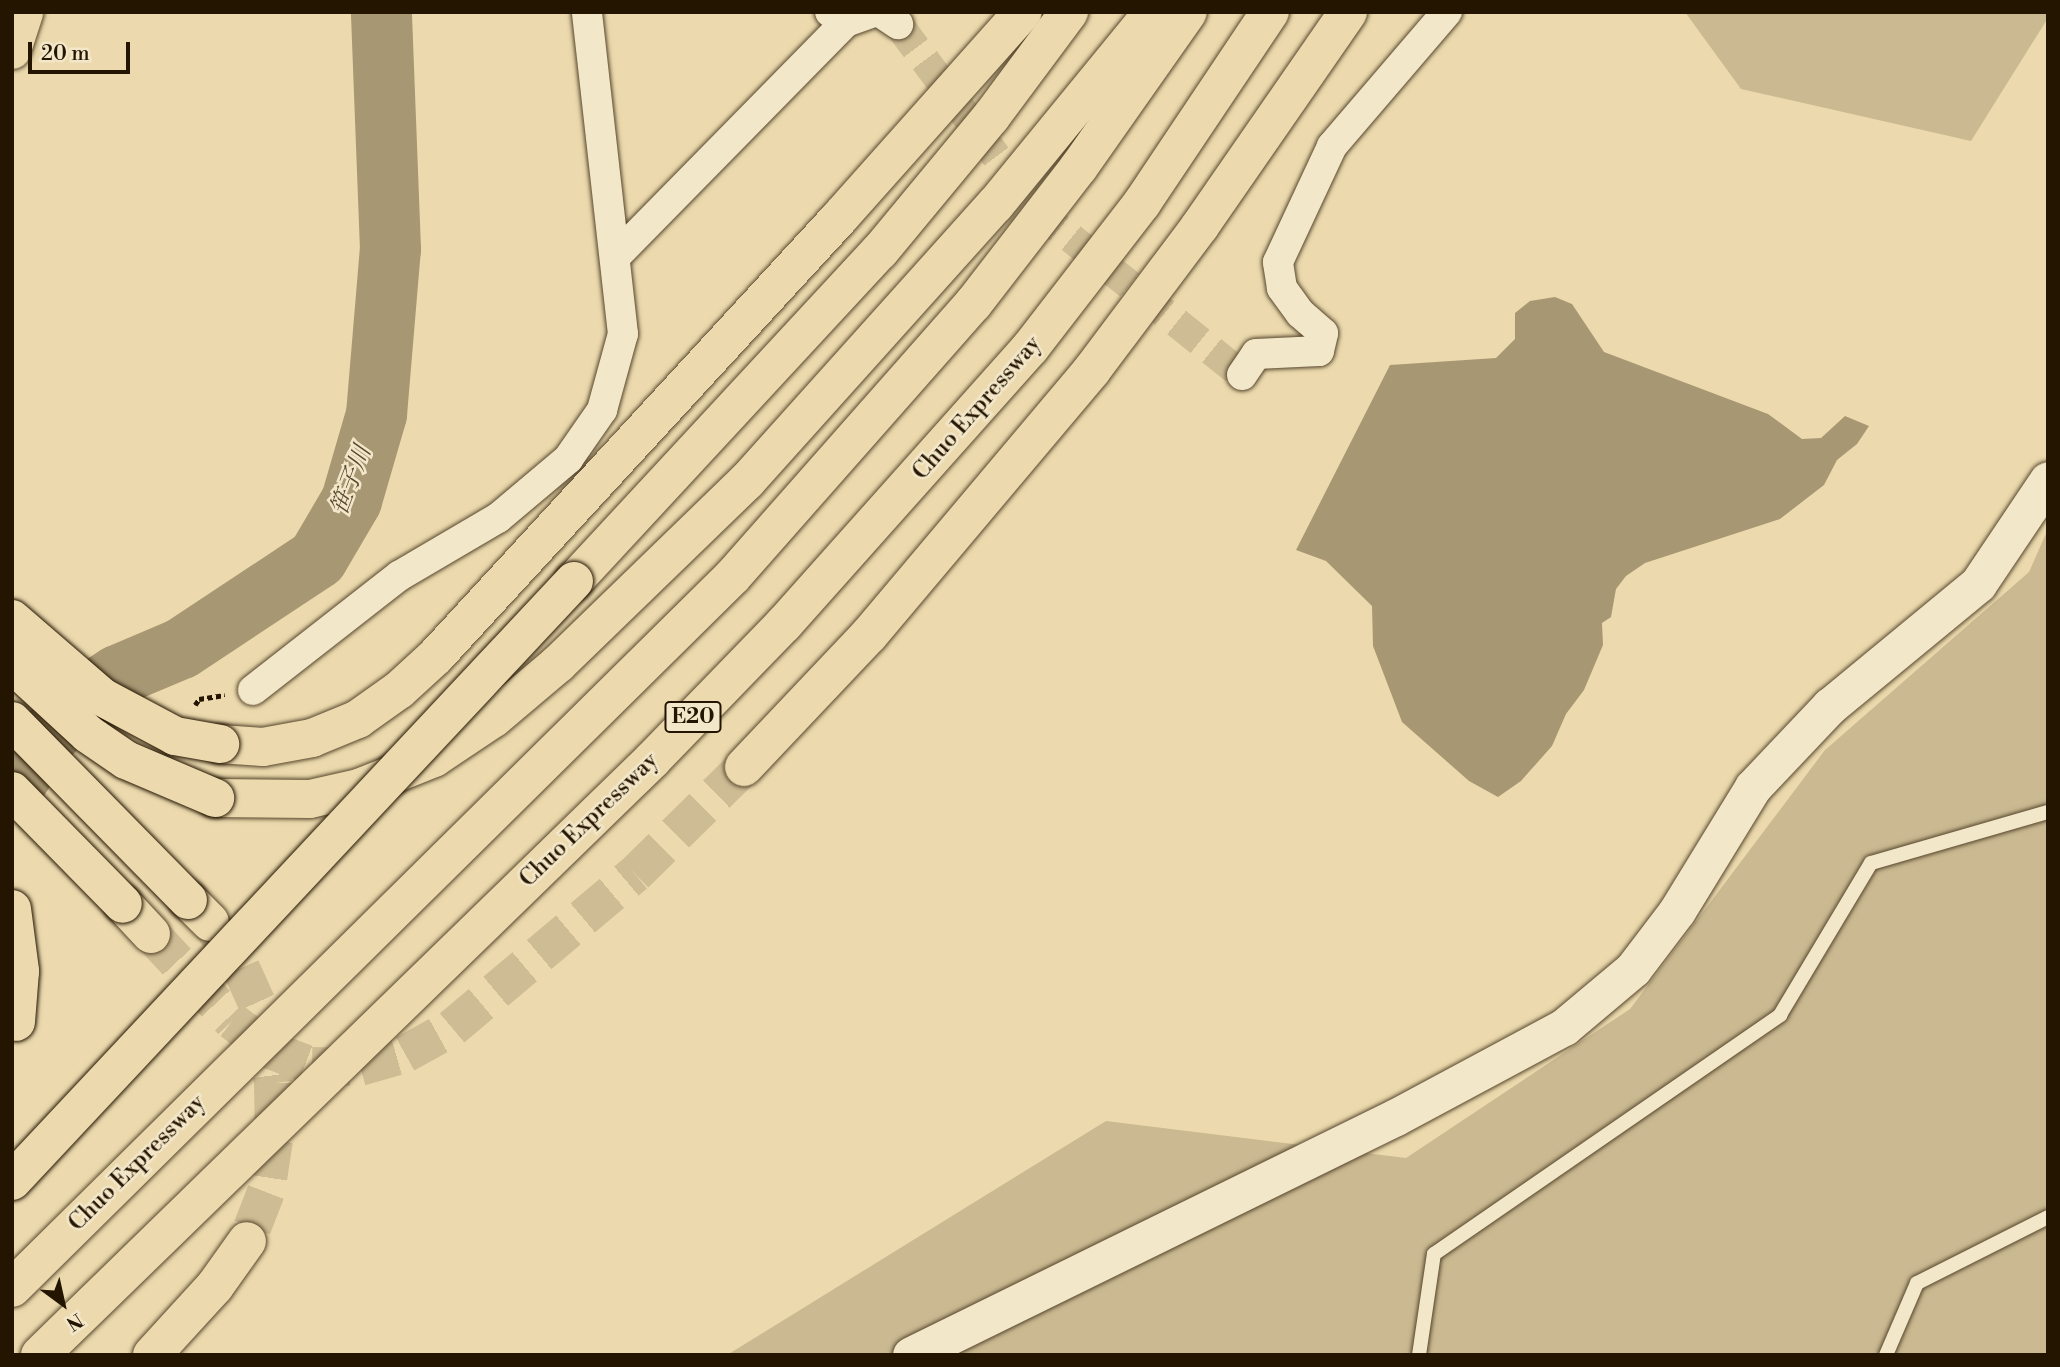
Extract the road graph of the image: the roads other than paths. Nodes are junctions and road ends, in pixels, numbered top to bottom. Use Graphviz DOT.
graph roads {
  1 [pos="24,12"];
  2 [pos="587,12"];
  3 [pos="1023,12"];
  4 [pos="1069,12"];
  5 [pos="1153,12"];
  6 [pos="1188,12"];
  7 [pos="1270,12"];
  8 [pos="1348,12"];
  9 [pos="1447,12"];
  10 [pos="865,16"];
  11 [pos="12,50"];
  12 [pos="616,256"];
  13 [pos="1242,374"];
  14 [pos="2048,480"];
  15 [pos="12,619"];
  16 [pos="12,664"];
  17 [pos="253,690"];
  18 [pos="12,721"];
  19 [pos="744,766"];
  20 [pos="12,791"];
  21 [pos="2048,812"];
  22 [pos="12,909"];
  23 [pos="199,911"];
  24 [pos="151,934"];
  25 [pos="14,1027"];
  26 [pos="12,1181"];
  27 [pos="2048,1217"];
  28 [pos="247,1241"];
  29 [pos="12,1289"];
  30 [pos="40,1355"];
  31 [pos="152,1355"];
  32 [pos="911,1355"];
  33 [pos="1419,1355"];
  34 [pos="1885,1355"];
  1 -- 11 [label="highway"];
  2 -- 12 [label="street"];
  3 -- 15 [label="highway, bridge"];
  4 -- 26 [label="highway, bridge"];
  5 -- 16 [label="highway, bridge"];
  6 -- 29 [label="highway, Chuo Expressway"];
  7 -- 30 [label="highway, Chuo Expressway / E20"];
  8 -- 19 [label="highway"];
  9 -- 13 [label="street"];
  10 -- 12 [label="street"];
  12 -- 17 [label="street"];
  14 -- 32 [label="street"];
  18 -- 23 [label="highway, bridge"];
  20 -- 24 [label="highway, bridge"];
  21 -- 33 [label="lane"];
  22 -- 25 [label="highway, bridge"];
  27 -- 34 [label="lane"];
  28 -- 31 [label="highway"];
}
